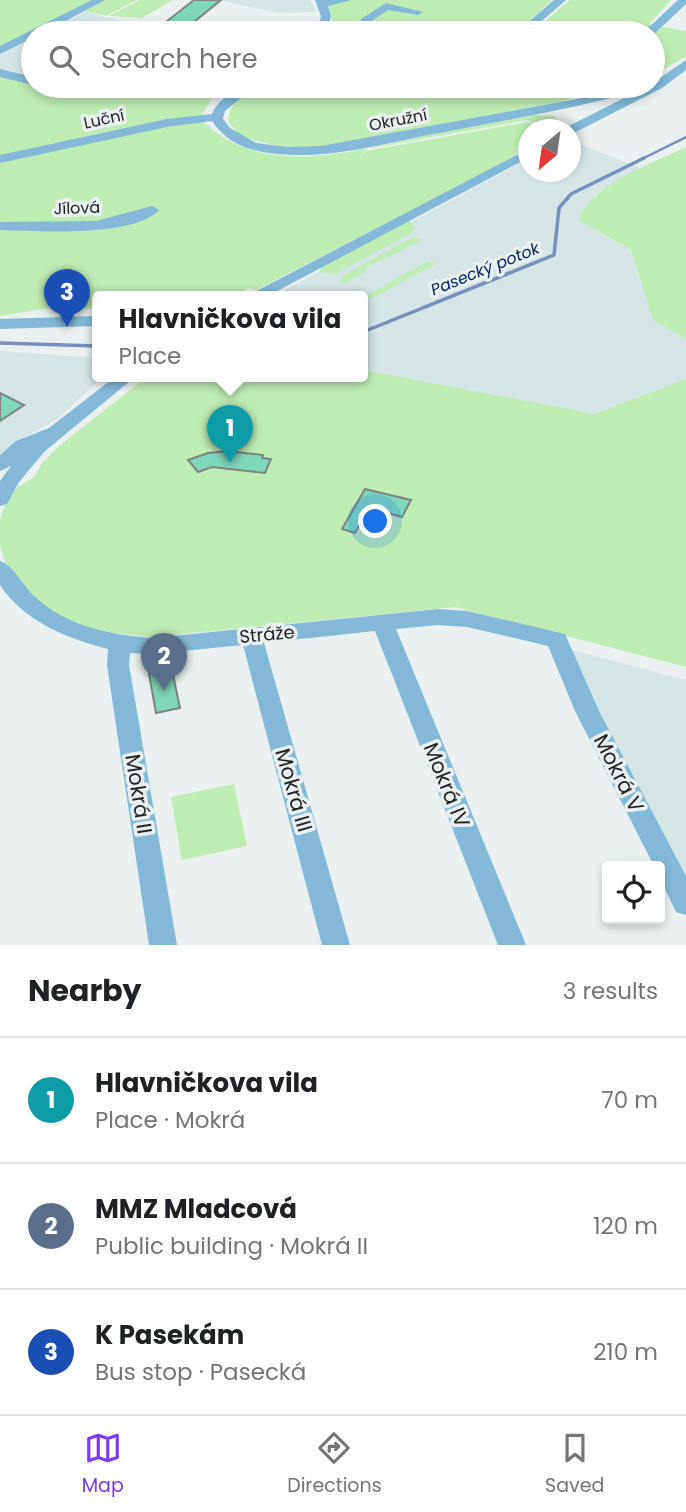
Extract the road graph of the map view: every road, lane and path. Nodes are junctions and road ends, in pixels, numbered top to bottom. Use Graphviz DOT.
graph roads {
  1 [pos="100,0"];
  2 [pos="346,0"];
  3 [pos="561,0"];
  4 [pos="684,0"];
  5 [pos="321,2"];
  6 [pos="418,12"];
  7 [pos="59,21"];
  8 [pos="325,21"];
  9 [pos="365,21"];
  10 [pos="536,21"];
  11 [pos="661,21"];
  12 [pos="21,40"];
  13 [pos="0,51"];
  14 [pos="686,65"];
  15 [pos="0,73"];
  16 [pos="665,75"];
  17 [pos="21,78"];
  18 [pos="665,80"];
  19 [pos="232,98"];
  20 [pos="591,98"];
  21 [pos="633,98"];
  22 [pos="558,106"];
  23 [pos="217,117"];
  24 [pos="563,119"];
  25 [pos="584,124"];
  26 [pos="581,125"];
  27 [pos="518,158"];
  28 [pos="0,159"];
  29 [pos="152,209"];
  30 [pos="0,226"];
  31 [pos="264,291"];
  32 [pos="92,321"];
  33 [pos="0,324"];
  34 [pos="120,382"];
  35 [pos="66,424"];
  36 [pos="0,465"];
  37 [pos="0,499"];
  38 [pos="0,568"];
  39 [pos="383,624"];
  40 [pos="251,635"];
  41 [pos="558,640"];
  42 [pos="120,644"];
  43 [pos="686,903"];
  44 [pos="163,945"];
  45 [pos="336,945"];
  46 [pos="512,945"];
  1 -- 7 [label="street"];
  2 -- 5 [label="street"];
  3 -- 10 [label="street"];
  4 -- 11 [label="street"];
  5 -- 8 [label="street"];
  6 -- 9 [label="street"];
  12 -- 13 [label="street"];
  14 -- 16 [label="street"];
  14 -- 18 [label="street"];
  15 -- 17 [label="street"];
  19 -- 23 [label="street"];
  20 -- 22 [label="street, Okružní"];
  21 -- 25 [label="street"];
  22 -- 23 [label="street, Okružní"];
  22 -- 24 [label="street"];
  22 -- 25 [label="street"];
  23 -- 28 [label="street, Luční"];
  25 -- 26 [label="street"];
  27 -- 31 [label="street"];
  29 -- 30 [label="street, Jílová"];
  32 -- 33 [label="street"];
  34 -- 35 [label="street"];
  35 -- 36 [label="street"];
  35 -- 37 [label="street"];
  38 -- 42 [label="street, Stráže"];
  39 -- 40 [label="street, Stráže"];
  39 -- 41 [label="street, Stráže"];
  39 -- 46 [label="street, Mokrá IV"];
  40 -- 42 [label="street, Stráže"];
  40 -- 45 [label="street, Mokrá III"];
  41 -- 43 [label="street, Mokrá V"];
  42 -- 44 [label="street, Mokrá II"];
}
